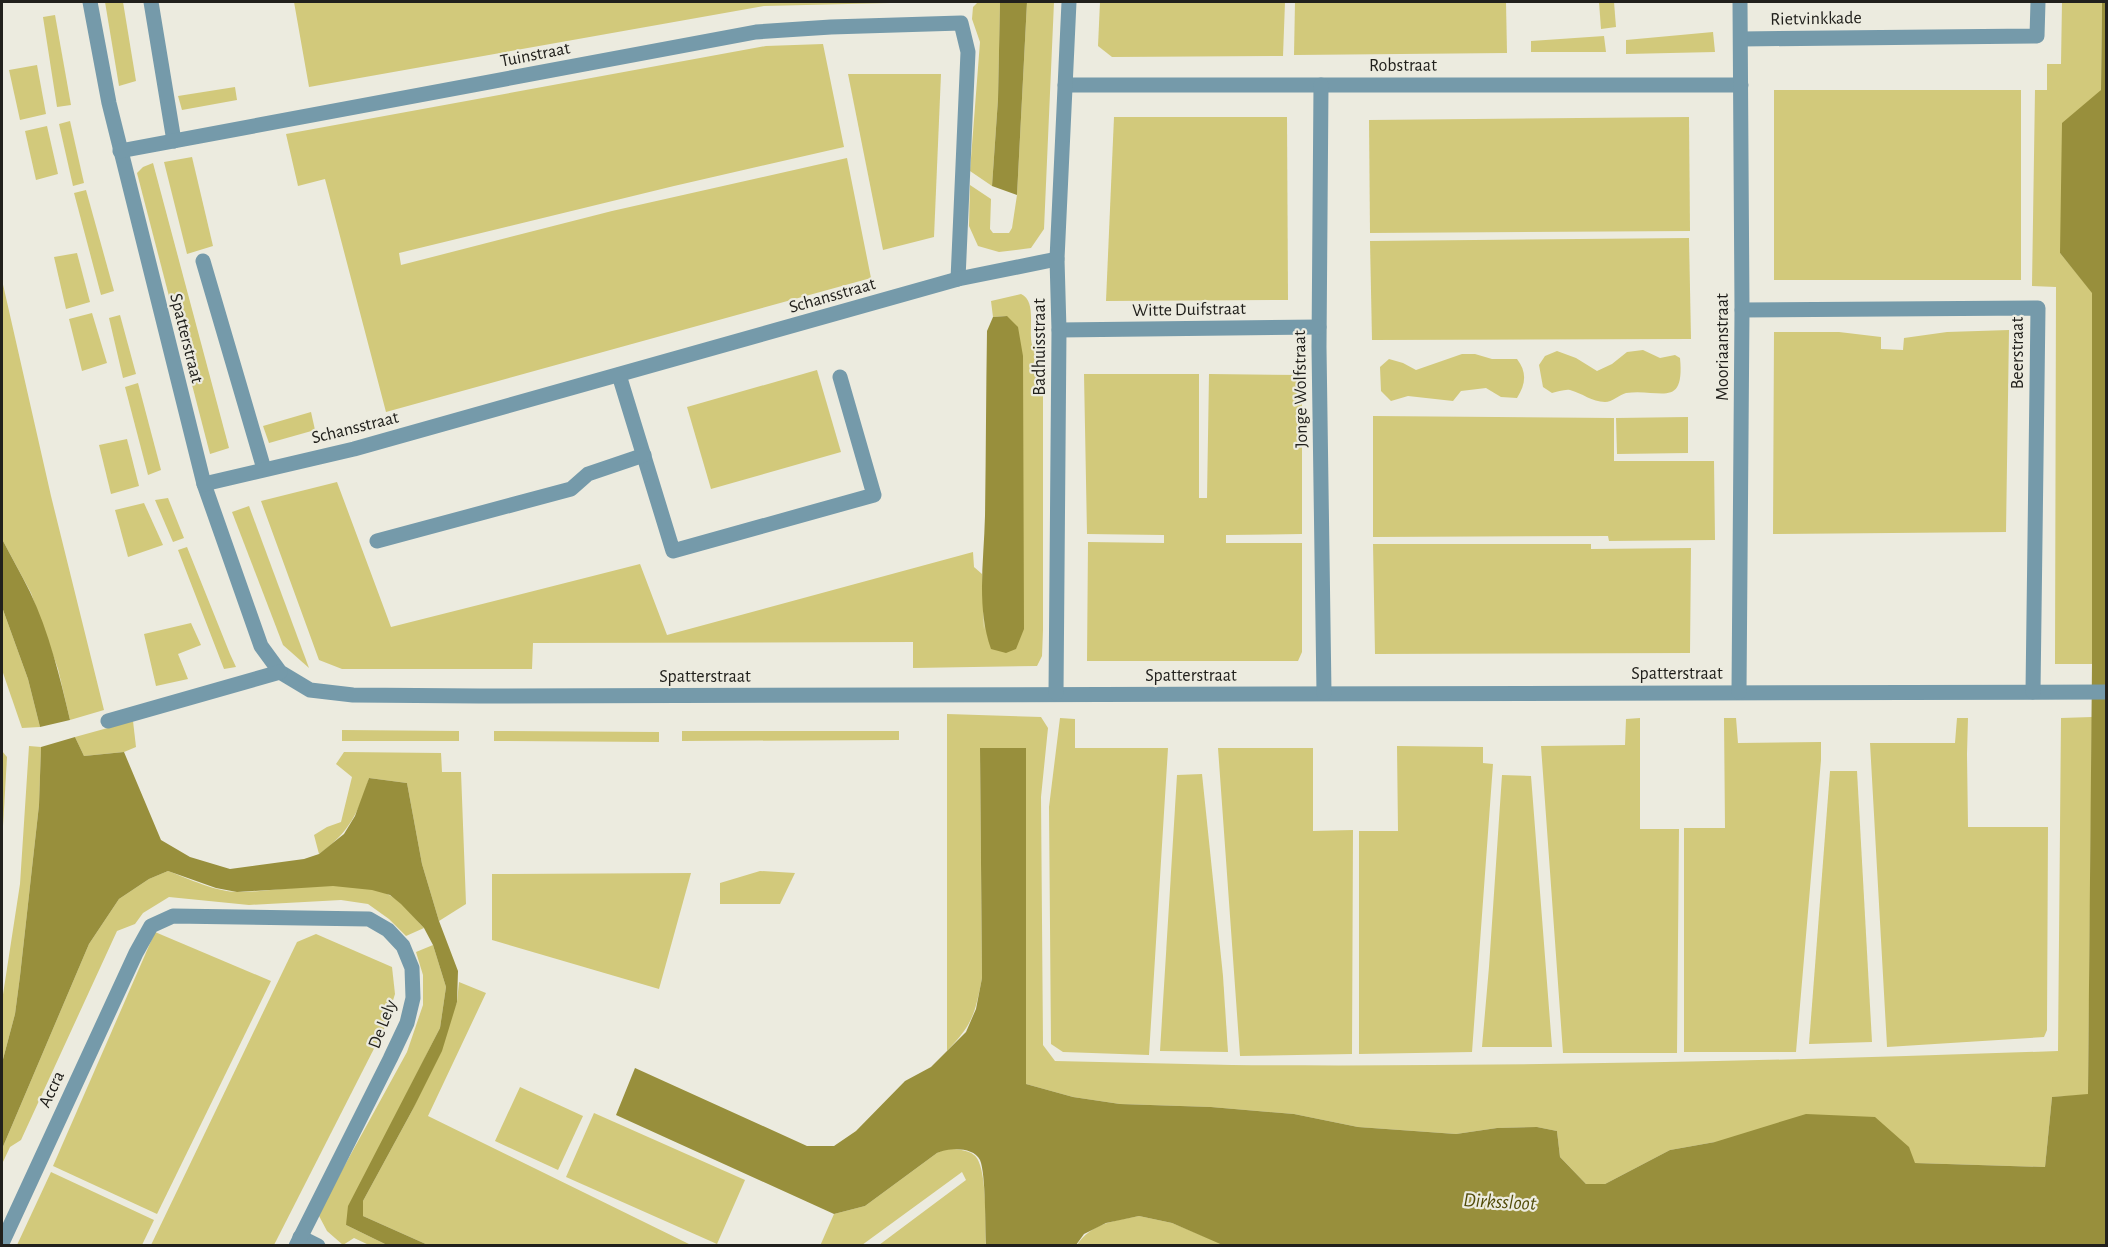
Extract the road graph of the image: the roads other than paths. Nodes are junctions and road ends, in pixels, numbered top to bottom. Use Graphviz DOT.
graph roads {
  1 [pos="90,2"];
  2 [pos="151,2"];
  3 [pos="1069,2"];
  4 [pos="1740,2"];
  5 [pos="2038,2"];
  6 [pos="1741,39"];
  7 [pos="1065,85"];
  8 [pos="1321,85"];
  9 [pos="1741,85"];
  10 [pos="174,141"];
  11 [pos="120,151"];
  12 [pos="1057,259"];
  13 [pos="203,261"];
  14 [pos="957,279"];
  15 [pos="1742,310"];
  16 [pos="1319,327"];
  17 [pos="1059,330"];
  18 [pos="619,375"];
  19 [pos="840,377"];
  20 [pos="644,455"];
  21 [pos="264,469"];
  22 [pos="204,483"];
  23 [pos="377,541"];
  24 [pos="280,672"];
  25 [pos="1739,692"];
  26 [pos="2032,692"];
  27 [pos="2106,692"];
  28 [pos="1056,693"];
  29 [pos="1324,693"];
  30 [pos="108,722"];
  31 [pos="136,953"];
  32 [pos="298,1241"];
  33 [pos="2,1243"];
  34 [pos="318,1245"];
  1 -- 11 [label="street, Spatterstraat"];
  2 -- 10 [label="street"];
  3 -- 7 [label="street, Badhuisstraat"];
  4 -- 6 [label="street, Mooriaanstraat"];
  5 -- 6 [label="street, Rietvinkkade"];
  6 -- 9 [label="street, Mooriaanstraat"];
  7 -- 8 [label="street, Robstraat"];
  7 -- 12 [label="street, Badhuisstraat"];
  8 -- 9 [label="street, Robstraat"];
  8 -- 16 [label="street, Jonge Wolfstraat"];
  9 -- 15 [label="street, Mooriaanstraat"];
  10 -- 11 [label="street, Tuinstraat"];
  10 -- 14 [label="street, Tuinstraat"];
  11 -- 22 [label="street, Spatterstraat"];
  12 -- 14 [label="street, Schansstraat"];
  12 -- 17 [label="street, Badhuisstraat"];
  13 -- 21 [label="street, Spatterstraat"];
  14 -- 18 [label="street, Schansstraat"];
  15 -- 25 [label="street, Mooriaanstraat"];
  15 -- 26 [label="street, Beerstraat"];
  16 -- 17 [label="street, Witte Duifstraat"];
  16 -- 29 [label="street, Jonge Wolfstraat"];
  17 -- 28 [label="street, Badhuisstraat"];
  18 -- 20 [label="street"];
  18 -- 21 [label="street, Schansstraat"];
  19 -- 20 [label="street"];
  20 -- 23 [label="street"];
  21 -- 22 [label="street, Schansstraat"];
  22 -- 24 [label="street, Spatterstraat"];
  24 -- 28 [label="street, Spatterstraat"];
  24 -- 30 [label="street"];
  25 -- 26 [label="street, Spatterstraat"];
  25 -- 29 [label="street, Spatterstraat"];
  26 -- 27 [label="street, Spatterstraat"];
  28 -- 29 [label="street, Spatterstraat"];
  31 -- 32 [label="street, De Lely"];
  31 -- 33 [label="street, Accra"];
  32 -- 34 [label="street"];
}
